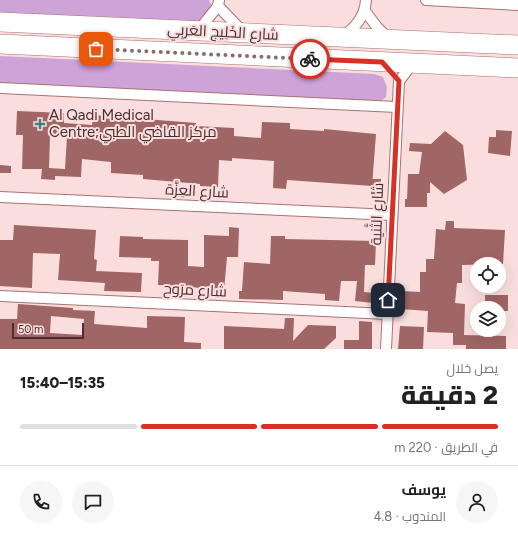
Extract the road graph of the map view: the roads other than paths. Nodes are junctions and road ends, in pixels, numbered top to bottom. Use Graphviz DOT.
graph roads {
  1 [pos="366,0"];
  2 [pos="426,0"];
  3 [pos="218,3"];
  4 [pos="518,5"];
  5 [pos="365,12"];
  6 [pos="0,22"];
  7 [pos="198,31"];
  8 [pos="244,33"];
  9 [pos="342,38"];
  10 [pos="390,40"];
  11 [pos="0,44"];
  12 [pos="518,45"];
  13 [pos="382,62"];
  14 [pos="412,63"];
  15 [pos="518,68"];
  16 [pos="399,81"];
  17 [pos="0,88"];
  18 [pos="397,107"];
  19 [pos="0,197"];
  20 [pos="392,215"];
  21 [pos="0,296"];
  22 [pos="388,314"];
  23 [pos="386,349"];
  1 -- 5 [label="street"];
  2 -- 4 [label="street"];
  3 -- 7 [label="street"];
  3 -- 8 [label="street"];
  5 -- 9 [label="street"];
  5 -- 10 [label="street"];
  6 -- 7 [label="highway, شارع الخَلِيج العَربِي"];
  7 -- 8 [label="highway, شارع الخَلِيج العَربِي"];
  8 -- 9 [label="highway, شارع الخَلِيج العَربِي"];
  9 -- 10 [label="highway, شارع الخَلِيج العَربِي"];
  10 -- 12 [label="highway, شارع الخَلِيج العَربِي"];
  11 -- 13 [label="highway, شارع الخَلِيج العَربِي"];
  13 -- 14 [label="highway, شارع الخَلِيج العَربِي"];
  13 -- 16 [label="street"];
  14 -- 15 [label="highway, شارع الخَلِيج العَربِي"];
  14 -- 16 [label="street"];
  16 -- 18 [label="street, شارع الثَّنية"];
  17 -- 18 [label="street"];
  18 -- 20 [label="street, شارع الثَّنية"];
  19 -- 20 [label="street, شارع العِزَّة"];
  20 -- 22 [label="street, شارع الثَّنية"];
  21 -- 22 [label="street, شارع مرَوح"];
  22 -- 23 [label="street, شارع الثَّنية"];
}
